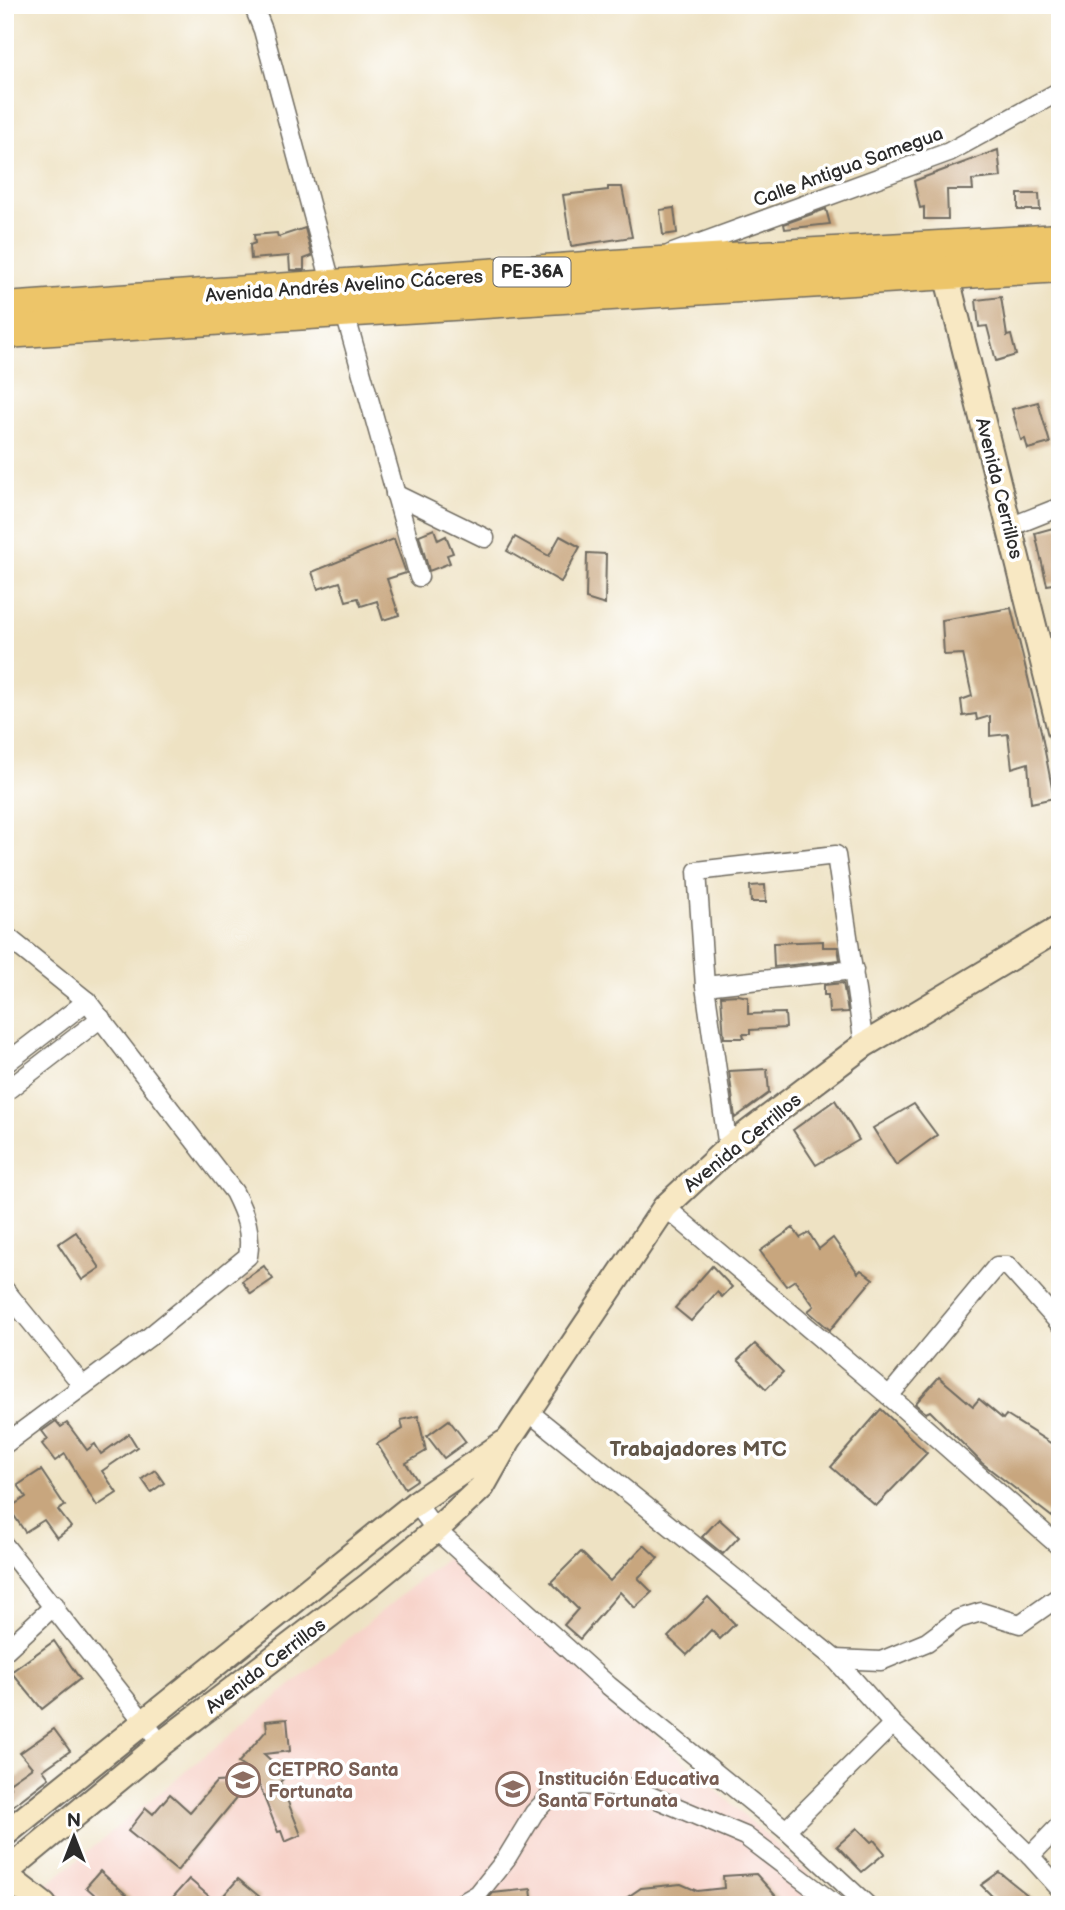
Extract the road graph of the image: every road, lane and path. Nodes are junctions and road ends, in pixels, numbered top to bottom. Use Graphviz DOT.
graph roads {
  1 [pos="253,5"];
  2 [pos="1060,91"];
  3 [pos="1060,240"];
  4 [pos="943,260"];
  5 [pos="643,264"];
  6 [pos="1060,266"];
  7 [pos="338,298"];
  8 [pos="5,309"];
  9 [pos="5,332"];
  10 [pos="395,494"];
  11 [pos="1060,507"];
  12 [pos="1010,527"];
  13 [pos="485,538"];
  14 [pos="419,577"];
  15 [pos="1060,730"];
  16 [pos="1060,928"];
  17 [pos="5,935"];
  18 [pos="854,970"];
  19 [pos="705,986"];
  20 [pos="87,1001"];
  21 [pos="101,1018"];
  22 [pos="864,1045"];
  23 [pos="5,1064"];
  24 [pos="5,1092"];
  25 [pos="728,1148"];
  26 [pos="665,1207"];
  27 [pos="5,1290"];
  28 [pos="1060,1324"];
  29 [pos="83,1386"];
  30 [pos="889,1396"];
  31 [pos="529,1412"];
  32 [pos="508,1441"];
  33 [pos="5,1444"];
  34 [pos="416,1503"];
  35 [pos="436,1530"];
  36 [pos="5,1546"];
  37 [pos="1060,1547"];
  38 [pos="1060,1596"];
  39 [pos="55,1605"];
  40 [pos="5,1651"];
  41 [pos="835,1659"];
  42 [pos="143,1721"];
  43 [pos="893,1724"];
  44 [pos="162,1744"];
  45 [pos="1060,1825"];
  46 [pos="786,1830"];
  47 [pos="5,1834"];
  48 [pos="1030,1857"];
  49 [pos="5,1874"];
  50 [pos="1060,1889"];
  51 [pos="44,1905"];
  52 [pos="459,1905"];
  53 [pos="836,1905"];
  54 [pos="867,1905"];
  1 -- 7 [label="street"];
  2 -- 5 [label="street, Calle Antigua Samegua"];
  3 -- 4 [label="highway, Avenida Andrés Avelino Cáceres / PE-36A"];
  4 -- 5 [label="highway, Avenida Andrés Avelino Cáceres / PE-36A"];
  4 -- 6 [label="highway, Avenida Andrés Avelino Cáceres / PE-36A"];
  4 -- 7 [label="highway, Avenida Andrés Avelino Cáceres / PE-36A"];
  4 -- 12 [label="street, Avenida Cerrillos"];
  5 -- 7 [label="highway, Avenida Andrés Avelino Cáceres / PE-36A"];
  7 -- 8 [label="highway, Avenida Andrés Avelino Cáceres / PE-36A"];
  7 -- 9 [label="highway, Avenida Andrés Avelino Cáceres / PE-36A"];
  7 -- 10 [label="street"];
  10 -- 13 [label="street"];
  10 -- 14 [label="street"];
  11 -- 12 [label="street"];
  12 -- 15 [label="street, Avenida Cerrillos"];
  16 -- 22 [label="street, Avenida Cerrillos"];
  17 -- 20 [label="street"];
  18 -- 19 [label="street"];
  18 -- 19 [label="street"];
  18 -- 22 [label="street"];
  19 -- 25 [label="street"];
  20 -- 21 [label="street"];
  20 -- 23 [label="street"];
  21 -- 24 [label="street"];
  21 -- 29 [label="street"];
  22 -- 25 [label="street, Avenida Cerrillos"];
  25 -- 26 [label="street, Avenida Cerrillos"];
  26 -- 30 [label="street"];
  26 -- 31 [label="street, Avenida Cerrillos"];
  27 -- 29 [label="street"];
  28 -- 30 [label="street"];
  29 -- 33 [label="street"];
  30 -- 37 [label="street"];
  31 -- 32 [label="street, Avenida Cerrillos"];
  31 -- 41 [label="street"];
  32 -- 34 [label="street, Avenida Cerrillos"];
  32 -- 35 [label="street, Avenida Cerrillos"];
  34 -- 35 [label="street"];
  34 -- 42 [label="street, Avenida Cerrillos"];
  35 -- 44 [label="street, Avenida Cerrillos"];
  35 -- 46 [label="street"];
  36 -- 39 [label="street"];
  38 -- 41 [label="street"];
  39 -- 40 [label="street"];
  39 -- 42 [label="street"];
  41 -- 43 [label="street"];
  42 -- 44 [label="street"];
  42 -- 47 [label="street, Avenida Cerrillos"];
  43 -- 46 [label="street"];
  43 -- 48 [label="street"];
  44 -- 49 [label="street, Avenida Cerrillos"];
  45 -- 48 [label="street"];
  46 -- 54 [label="street"];
  48 -- 50 [label="street"];
  49 -- 51 [label="street"];
  52 -- 53 [label="street"];
}
